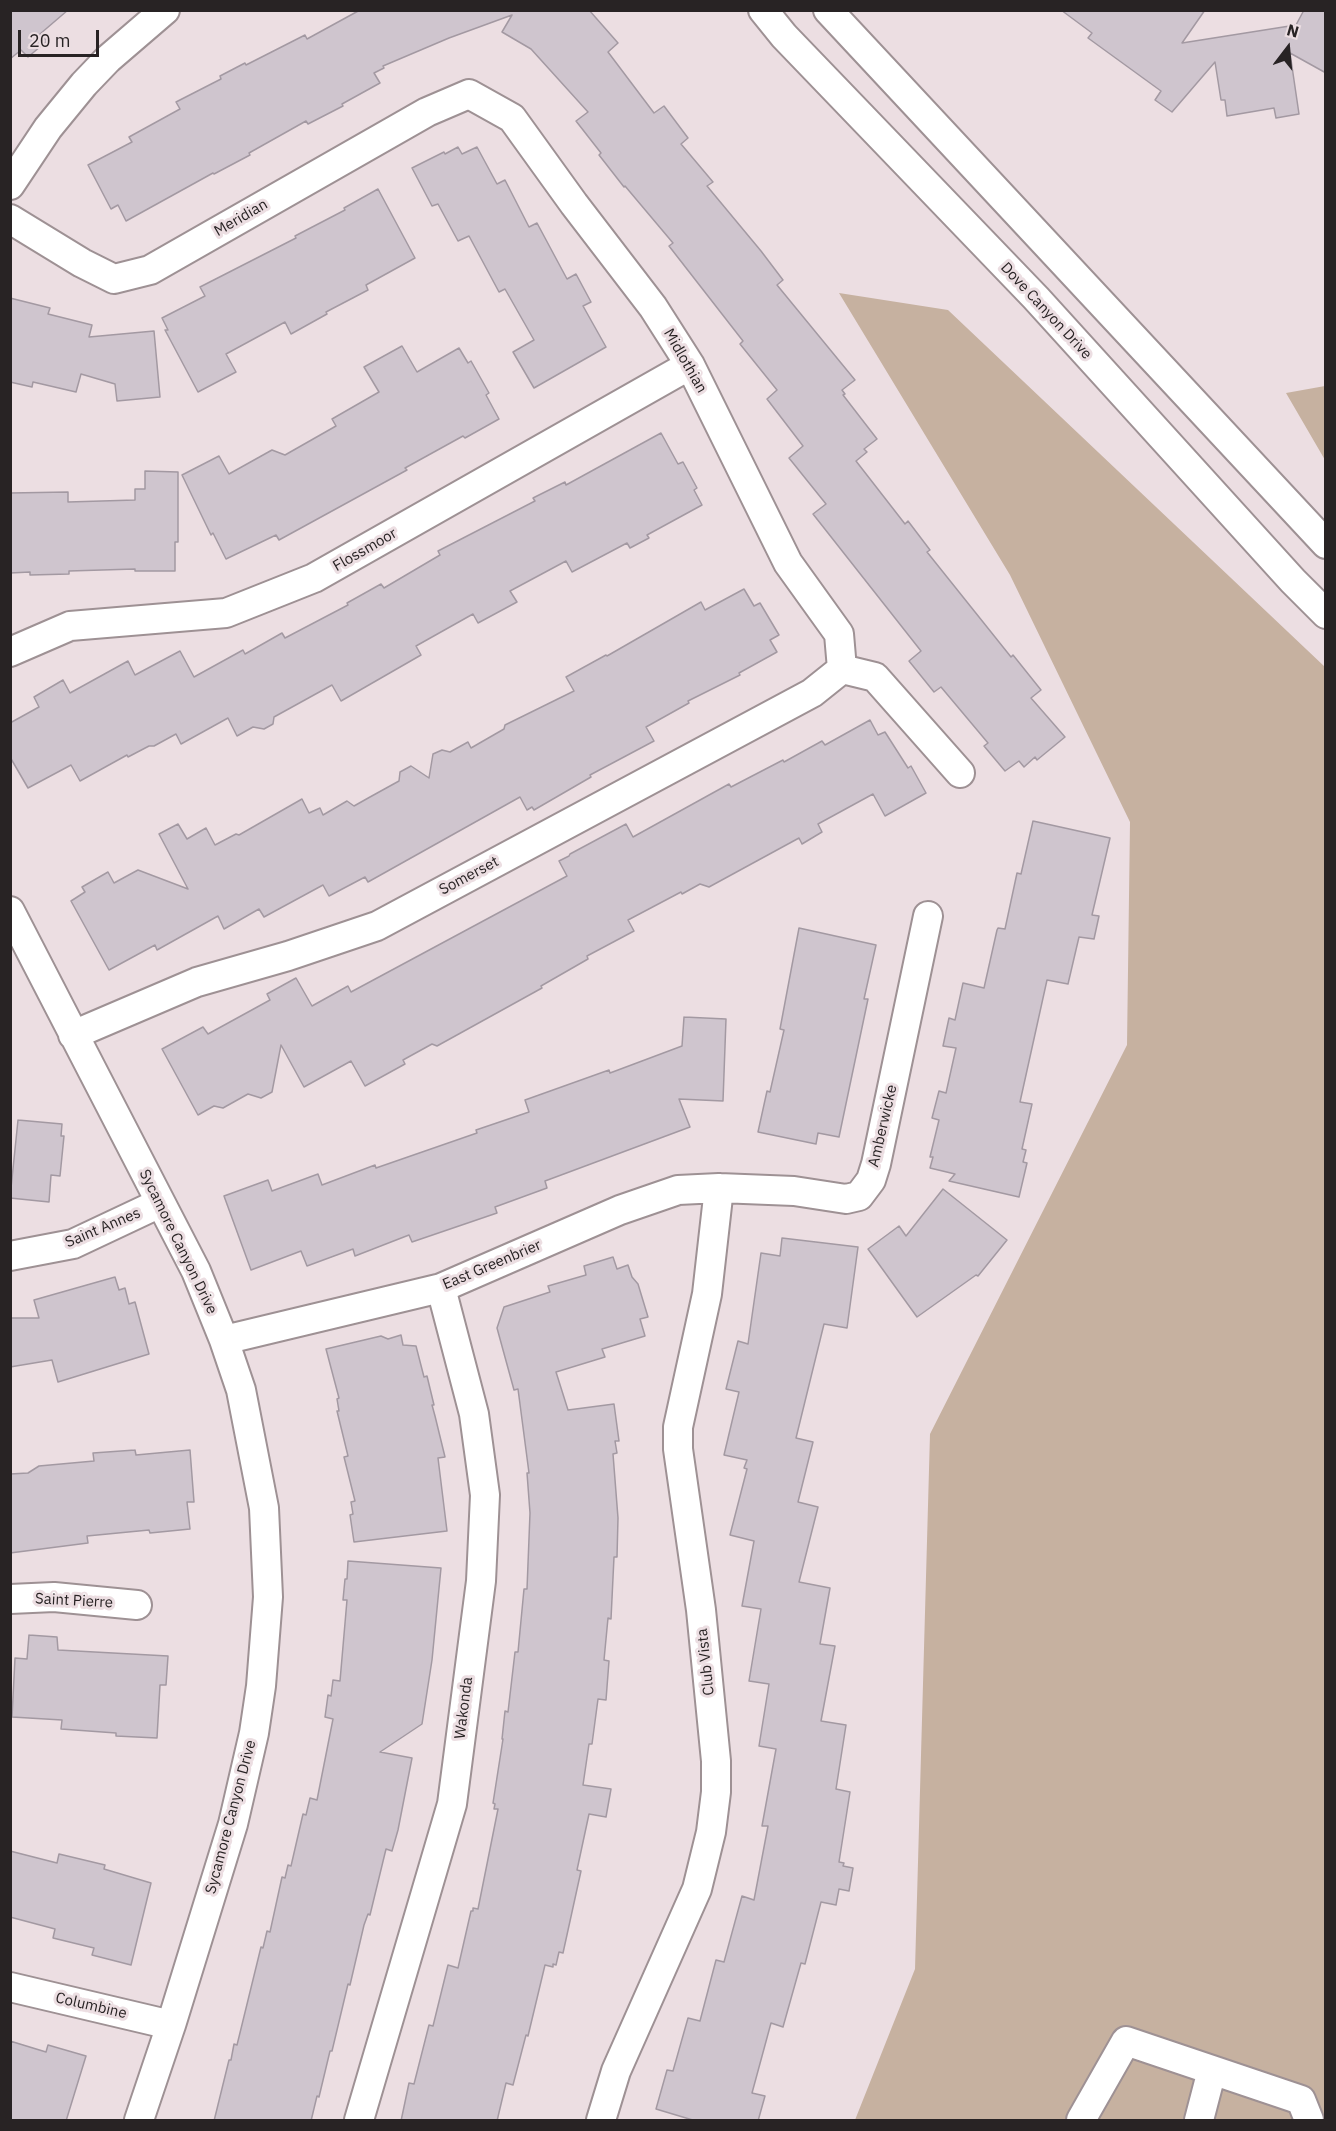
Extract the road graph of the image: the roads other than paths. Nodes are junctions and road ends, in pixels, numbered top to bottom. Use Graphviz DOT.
graph roads {
  1 [pos="763,10"];
  2 [pos="828,10"];
  3 [pos="155,13"];
  4 [pos="469,94"];
  5 [pos="10,184"];
  6 [pos="10,219"];
  7 [pos="690,365"];
  8 [pos="1326,544"];
  9 [pos="1326,615"];
  10 [pos="10,652"];
  11 [pos="842,669"];
  12 [pos="960,773"];
  13 [pos="10,911"];
  14 [pos="928,916"];
  15 [pos="73,1035"];
  16 [pos="720,1188"];
  17 [pos="160,1203"];
  18 [pos="10,1256"];
  19 [pos="441,1288"];
  20 [pos="224,1340"];
  21 [pos="10,1599"];
  22 [pos="137,1605"];
  23 [pos="10,1987"];
  24 [pos="171,2025"];
  25 [pos="1212,2070"];
  26 [pos="139,2121"];
  27 [pos="359,2121"];
  28 [pos="601,2121"];
  29 [pos="1081,2121"];
  30 [pos="1198,2121"];
  31 [pos="1309,2121"];
  1 -- 9 [label="street, Dove Canyon Drive"];
  2 -- 8 [label="street"];
  3 -- 5 [label="street"];
  4 -- 6 [label="street, Meridian"];
  4 -- 7 [label="street, Midlothian"];
  7 -- 10 [label="street, Flossmoor"];
  7 -- 11 [label="street, Midlothian"];
  11 -- 12 [label="street"];
  11 -- 15 [label="street, Somerset"];
  13 -- 15 [label="street, Sycamore Canyon Drive"];
  14 -- 16 [label="street, Amberwicke"];
  15 -- 17 [label="street, Sycamore Canyon Drive"];
  16 -- 19 [label="street, East Greenbrier"];
  16 -- 28 [label="street, Club Vista"];
  17 -- 18 [label="street, Saint Annes"];
  17 -- 20 [label="street, Sycamore Canyon Drive"];
  19 -- 20 [label="street, East Greenbrier"];
  19 -- 27 [label="street, Wakonda"];
  20 -- 24 [label="street, Sycamore Canyon Drive"];
  21 -- 22 [label="street, Saint Pierre"];
  23 -- 24 [label="street, Columbine"];
  24 -- 26 [label="street, Sycamore Canyon Drive"];
  25 -- 29 [label="street"];
  25 -- 30 [label="street"];
  25 -- 31 [label="street"];
}
